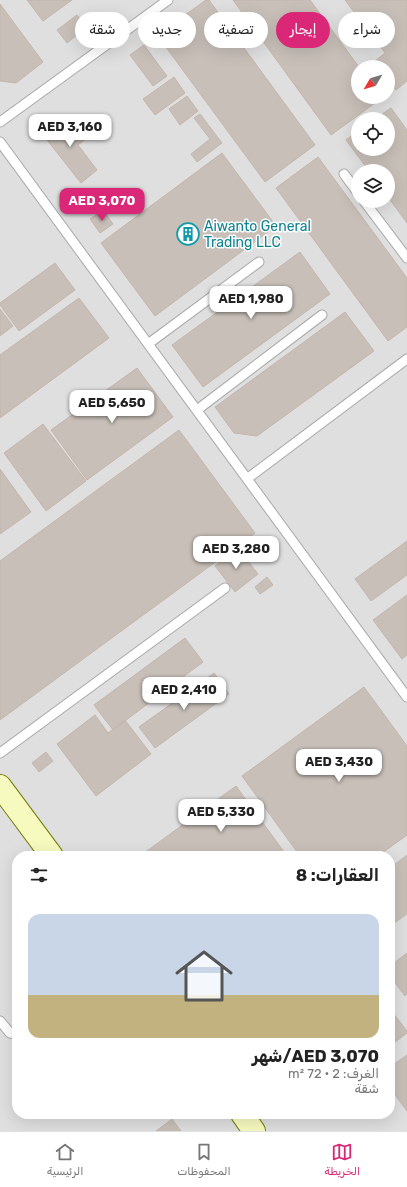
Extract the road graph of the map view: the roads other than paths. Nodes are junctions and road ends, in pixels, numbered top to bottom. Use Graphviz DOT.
graph roads {
  1 [pos="168,0"];
  2 [pos="0,122"];
  3 [pos="0,142"];
  4 [pos="344,174"];
  5 [pos="351,184"];
  6 [pos="369,208"];
  7 [pos="407,258"];
  8 [pos="259,262"];
  9 [pos="322,315"];
  10 [pos="148,344"];
  11 [pos="407,359"];
  12 [pos="197,410"];
  13 [pos="248,478"];
  14 [pos="225,588"];
  15 [pos="407,697"];
  16 [pos="0,753"];
  17 [pos="0,786"];
  18 [pos="48,851"];
  19 [pos="0,1021"];
  20 [pos="12,1033"];
  21 [pos="246,1119"];
  22 [pos="254,1131"];
  1 -- 2 [label="lane"];
  3 -- 10 [label="lane"];
  4 -- 5 [label="lane"];
  6 -- 7 [label="lane"];
  8 -- 10 [label="lane"];
  9 -- 12 [label="lane"];
  10 -- 12 [label="lane"];
  11 -- 13 [label="lane"];
  12 -- 13 [label="lane"];
  13 -- 15 [label="lane"];
  14 -- 16 [label="lane"];
  17 -- 18 [label="street"];
  19 -- 20 [label="lane"];
  21 -- 22 [label="street"];
}
